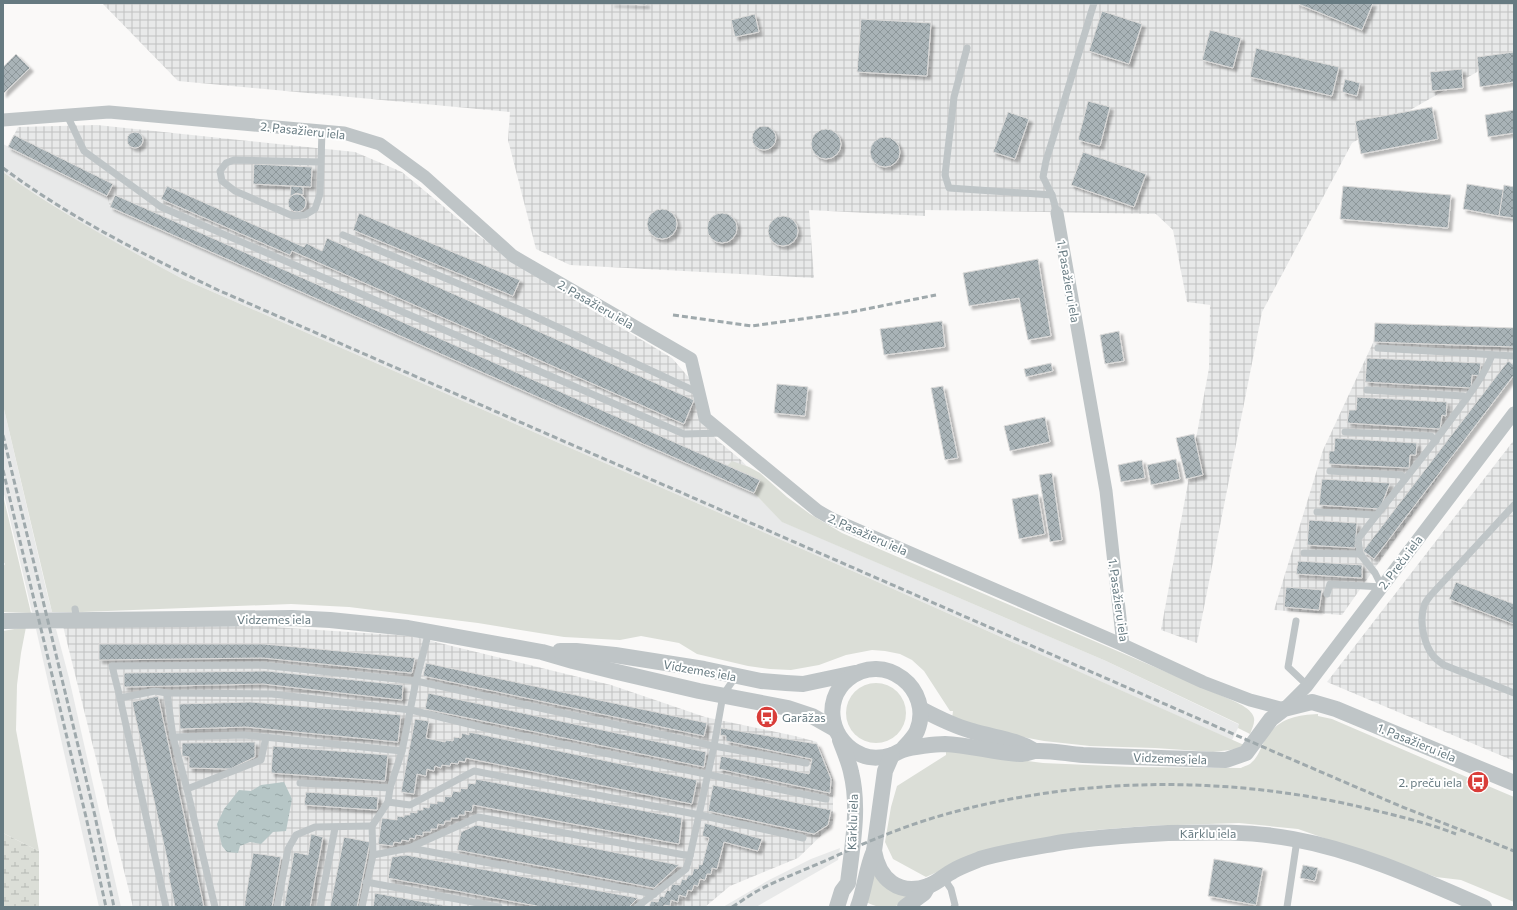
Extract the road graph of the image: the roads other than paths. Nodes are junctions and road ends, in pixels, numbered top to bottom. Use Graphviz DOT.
graph roads {
  1 [pos="1094,3"];
  2 [pos="967,48"];
  3 [pos="67,115"];
  4 [pos="3,120"];
  5 [pos="322,131"];
  6 [pos="321,162"];
  7 [pos="1052,195"];
  8 [pos="1057,212"];
  9 [pos="343,235"];
  10 [pos="1378,348"];
  11 [pos="1492,355"];
  12 [pos="1514,356"];
  13 [pos="1367,390"];
  14 [pos="699,393"];
  15 [pos="1467,398"];
  16 [pos="1514,413"];
  17 [pos="1345,432"];
  18 [pos="723,433"];
  19 [pos="1436,441"];
  20 [pos="1330,471"];
  21 [pos="1405,479"];
  22 [pos="1514,505"];
  23 [pos="1317,512"];
  24 [pos="1376,515"];
  25 [pos="1304,553"];
  26 [pos="1360,554"];
  27 [pos="1382,587"];
  28 [pos="1327,594"];
  29 [pos="3,621"];
  30 [pos="1296,621"];
  31 [pos="429,631"];
  32 [pos="1123,645"];
  33 [pos="542,652"];
  34 [pos="857,673"];
  35 [pos="736,676"];
  36 [pos="416,681"];
  37 [pos="1308,685"];
  38 [pos="1514,693"];
  39 [pos="167,694"];
  40 [pos="723,695"];
  41 [pos="120,698"];
  42 [pos="920,709"];
  43 [pos="1284,709"];
  44 [pos="411,710"];
  45 [pos="837,734"];
  46 [pos="173,737"];
  47 [pos="266,737"];
  48 [pos="714,746"];
  49 [pos="402,751"];
  50 [pos="1035,751"];
  51 [pos="897,752"];
  52 [pos="806,763"];
  53 [pos="708,774"];
  54 [pos="300,782"];
  55 [pos="1514,783"];
  56 [pos="390,788"];
  57 [pos="187,789"];
  58 [pos="826,799"];
  59 [pos="388,802"];
  60 [pos="700,815"];
  61 [pos="372,826"];
  62 [pos="335,828"];
  63 [pos="803,838"];
  64 [pos="1297,840"];
  65 [pos="410,848"];
  66 [pos="874,851"];
  67 [pos="373,855"];
  68 [pos="690,856"];
  69 [pos="943,877"];
  70 [pos="366,882"];
  71 [pos="848,883"];
  72 [pos="928,886"];
  73 [pos="654,894"];
  74 [pos="860,906"];
  75 [pos="166,907"];
  76 [pos="214,907"];
  77 [pos="277,907"];
  78 [pos="320,907"];
  79 [pos="362,907"];
  80 [pos="499,907"];
  81 [pos="637,907"];
  82 [pos="837,907"];
  83 [pos="905,907"];
  84 [pos="954,907"];
  85 [pos="1287,907"];
  86 [pos="1484,907"];
  1 -- 7 [label="lane"];
  2 -- 7 [label="lane"];
  3 -- 4 [label="street, 2. Pasažieru iela"];
  3 -- 5 [label="street, 2. Pasažieru iela"];
  3 -- 18 [label="lane"];
  5 -- 6 [label="lane"];
  5 -- 14 [label="street, 2. Pasažieru iela"];
  6 -- 6 [label="lane"];
  7 -- 8 [label="lane"];
  8 -- 32 [label="street, 1. Pasažieru iela"];
  9 -- 14 [label="lane"];
  10 -- 11 [label="lane"];
  11 -- 12 [label="lane"];
  11 -- 15 [label="lane"];
  13 -- 15 [label="lane"];
  14 -- 18 [label="street, 2. Pasažieru iela"];
  15 -- 19 [label="lane"];
  16 -- 27 [label="street, 2. Preču iela"];
  17 -- 19 [label="lane"];
  18 -- 32 [label="street, 2. Pasažieru iela"];
  19 -- 21 [label="lane"];
  20 -- 21 [label="lane"];
  21 -- 24 [label="lane"];
  22 -- 38 [label="lane"];
  23 -- 24 [label="lane"];
  24 -- 26 [label="lane"];
  25 -- 26 [label="lane"];
  26 -- 27 [label="lane"];
  27 -- 28 [label="lane"];
  27 -- 37 [label="street, 2. Preču iela"];
  29 -- 31 [label="street, Vidzemes iela"];
  30 -- 37 [label="lane"];
  31 -- 33 [label="street, Vidzemes iela"];
  31 -- 36 [label="lane"];
  32 -- 43 [label="street, 1. Pasažieru iela"];
  33 -- 35 [label="street, Vidzemes iela"];
  33 -- 40 [label="street, Vidzemes iela"];
  34 -- 35 [label="street, Vidzemes iela"];
  34 -- 42 [label="street, Vidzemes iela"];
  34 -- 45 [label="street, Vidzemes iela"];
  35 -- 40 [label="lane"];
  36 -- 41 [label="lane"];
  36 -- 44 [label="lane"];
  36 -- 48 [label="lane"];
  37 -- 43 [label="street, 2. Preču iela"];
  39 -- 41 [label="lane"];
  39 -- 44 [label="lane"];
  39 -- 46 [label="lane"];
  40 -- 45 [label="street, Vidzemes iela"];
  40 -- 48 [label="lane"];
  41 -- 75 [label="lane"];
  42 -- 50 [label="street, Vidzemes iela"];
  42 -- 51 [label="street, Vidzemes iela"];
  43 -- 50 [label="street, Vidzemes iela"];
  43 -- 55 [label="street, 1. Pasažieru iela"];
  44 -- 49 [label="lane"];
  44 -- 53 [label="lane"];
  45 -- 51 [label="street, Vidzemes iela"];
  45 -- 71 [label="street, Kārklu iela"];
  46 -- 47 [label="lane"];
  46 -- 57 [label="lane"];
  47 -- 49 [label="lane"];
  47 -- 57 [label="lane"];
  48 -- 52 [label="lane"];
  48 -- 53 [label="lane"];
  49 -- 56 [label="lane"];
  50 -- 51 [label="street, Vidzemes iela"];
  51 -- 66 [label="street, Kārklu iela"];
  53 -- 58 [label="lane"];
  53 -- 60 [label="lane"];
  54 -- 56 [label="lane"];
  56 -- 59 [label="lane"];
  57 -- 76 [label="lane"];
  59 -- 60 [label="lane"];
  59 -- 61 [label="lane"];
  60 -- 63 [label="lane"];
  60 -- 68 [label="lane"];
  61 -- 62 [label="lane"];
  61 -- 67 [label="lane"];
  62 -- 77 [label="lane"];
  62 -- 78 [label="lane"];
  64 -- 69 [label="street, Kārklu iela"];
  64 -- 85 [label="lane"];
  64 -- 86 [label="street, Kārklu iela"];
  65 -- 67 [label="lane"];
  65 -- 68 [label="lane"];
  65 -- 73 [label="lane"];
  66 -- 72 [label="street, Kārklu iela"];
  66 -- 74 [label="street, Kārklu iela"];
  67 -- 70 [label="lane"];
  68 -- 73 [label="lane"];
  69 -- 72 [label="street, Kārklu iela"];
  69 -- 84 [label="lane"];
  70 -- 79 [label="lane"];
  70 -- 80 [label="lane"];
  71 -- 74 [label="street, Kārklu iela"];
  71 -- 82 [label="street, Kārklu iela"];
  72 -- 83 [label="street, Kārklu iela"];
  73 -- 81 [label="lane"];
}
